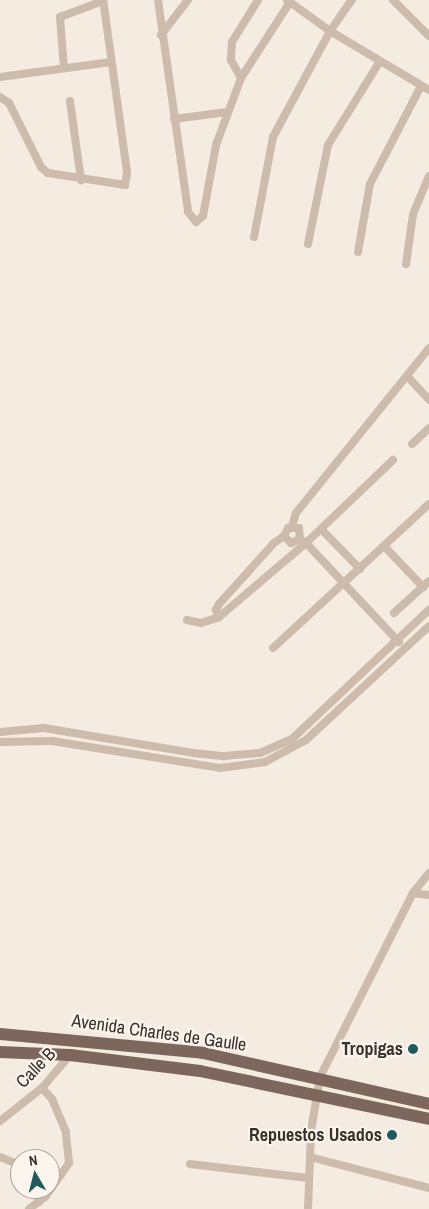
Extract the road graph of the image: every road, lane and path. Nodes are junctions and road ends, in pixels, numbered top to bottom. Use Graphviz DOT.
graph roads {
  1 [pos="158,0"];
  2 [pos="188,0"];
  3 [pos="258,0"];
  4 [pos="352,0"];
  5 [pos="393,0"];
  6 [pos="103,1"];
  7 [pos="289,1"];
  8 [pos="330,31"];
  9 [pos="161,35"];
  10 [pos="429,36"];
  11 [pos="111,62"];
  12 [pos="380,62"];
  13 [pos="64,68"];
  14 [pos="0,77"];
  15 [pos="241,78"];
  16 [pos="421,86"];
  17 [pos="429,90"];
  18 [pos="0,97"];
  19 [pos="70,102"];
  20 [pos="227,112"];
  21 [pos="174,119"];
  22 [pos="429,176"];
  23 [pos="81,180"];
  24 [pos="254,237"];
  25 [pos="308,244"];
  26 [pos="358,252"];
  27 [pos="406,264"];
  28 [pos="429,348"];
  29 [pos="407,376"];
  30 [pos="429,400"];
  31 [pos="429,428"];
  32 [pos="412,444"];
  33 [pos="393,460"];
  34 [pos="429,504"];
  35 [pos="292,526"];
  36 [pos="321,528"];
  37 [pos="284,536"];
  38 [pos="303,541"];
  39 [pos="384,546"];
  40 [pos="360,569"];
  41 [pos="346,582"];
  42 [pos="426,584"];
  43 [pos="429,610"];
  44 [pos="394,613"];
  45 [pos="219,617"];
  46 [pos="187,620"];
  47 [pos="429,626"];
  48 [pos="397,640"];
  49 [pos="273,648"];
  50 [pos="405,649"];
  51 [pos="0,732"];
  52 [pos="0,742"];
  53 [pos="429,873"];
  54 [pos="413,893"];
  55 [pos="429,895"];
  56 [pos="0,1034"];
  57 [pos="0,1052"];
  58 [pos="203,1053"];
  59 [pos="70,1055"];
  60 [pos="200,1071"];
  61 [pos="320,1077"];
  62 [pos="42,1088"];
  63 [pos="316,1094"];
  64 [pos="429,1104"];
  65 [pos="429,1118"];
  66 [pos="0,1121"];
  67 [pos="310,1157"];
  68 [pos="190,1164"];
  69 [pos="308,1178"];
  70 [pos="429,1188"];
  71 [pos="38,1199"];
  72 [pos="39,1202"];
  73 [pos="29,1209"];
  74 [pos="309,1209"];
  1 -- 9 [label="street"];
  2 -- 9 [label="street"];
  3 -- 15 [label="street"];
  4 -- 8 [label="street"];
  5 -- 10 [label="street"];
  6 -- 11 [label="street"];
  6 -- 13 [label="street"];
  7 -- 8 [label="street"];
  7 -- 15 [label="street"];
  8 -- 12 [label="street"];
  8 -- 24 [label="street"];
  9 -- 21 [label="street"];
  11 -- 13 [label="street"];
  11 -- 23 [label="street"];
  12 -- 16 [label="street"];
  12 -- 25 [label="street"];
  13 -- 14 [label="street"];
  15 -- 20 [label="street"];
  16 -- 17 [label="street"];
  16 -- 26 [label="street"];
  18 -- 23 [label="street"];
  19 -- 23 [label="street"];
  20 -- 21 [label="street"];
  20 -- 21 [label="street"];
  22 -- 27 [label="street"];
  28 -- 29 [label="street"];
  29 -- 30 [label="street"];
  29 -- 35 [label="street"];
  31 -- 32 [label="street"];
  33 -- 36 [label="street"];
  34 -- 39 [label="street"];
  35 -- 37 [label="street"];
  35 -- 38 [label="street"];
  36 -- 38 [label="street"];
  36 -- 40 [label="street"];
  37 -- 38 [label="street"];
  37 -- 45 [label="street"];
  38 -- 41 [label="street"];
  38 -- 45 [label="street"];
  39 -- 40 [label="street"];
  39 -- 42 [label="street"];
  40 -- 41 [label="street"];
  41 -- 48 [label="street"];
  41 -- 49 [label="street"];
  42 -- 44 [label="street"];
  43 -- 48 [label="street"];
  45 -- 46 [label="street"];
  47 -- 50 [label="street"];
  48 -- 50 [label="street"];
  48 -- 51 [label="street"];
  50 -- 52 [label="street"];
  53 -- 54 [label="street"];
  54 -- 55 [label="street"];
  54 -- 61 [label="street"];
  56 -- 58 [label="main road, Avenida Charles de Gaulle"];
  57 -- 59 [label="main road, Avenida Charles de Gaulle"];
  58 -- 60 [label="main road"];
  58 -- 61 [label="main road, Avenida Charles de Gaulle"];
  59 -- 60 [label="main road, Avenida Charles de Gaulle"];
  59 -- 62 [label="street, Calle B"];
  60 -- 63 [label="main road, Avenida Charles de Gaulle"];
  61 -- 63 [label="street"];
  61 -- 64 [label="main road, Avenida Charles de Gaulle"];
  62 -- 66 [label="street, Calle B"];
  62 -- 72 [label="street"];
  63 -- 65 [label="main road, Avenida Charles de Gaulle"];
  63 -- 67 [label="street"];
  67 -- 69 [label="street"];
  67 -- 70 [label="street"];
  68 -- 69 [label="street"];
  69 -- 74 [label="street"];
  71 -- 72 [label="street"];
  72 -- 73 [label="street"];
}
